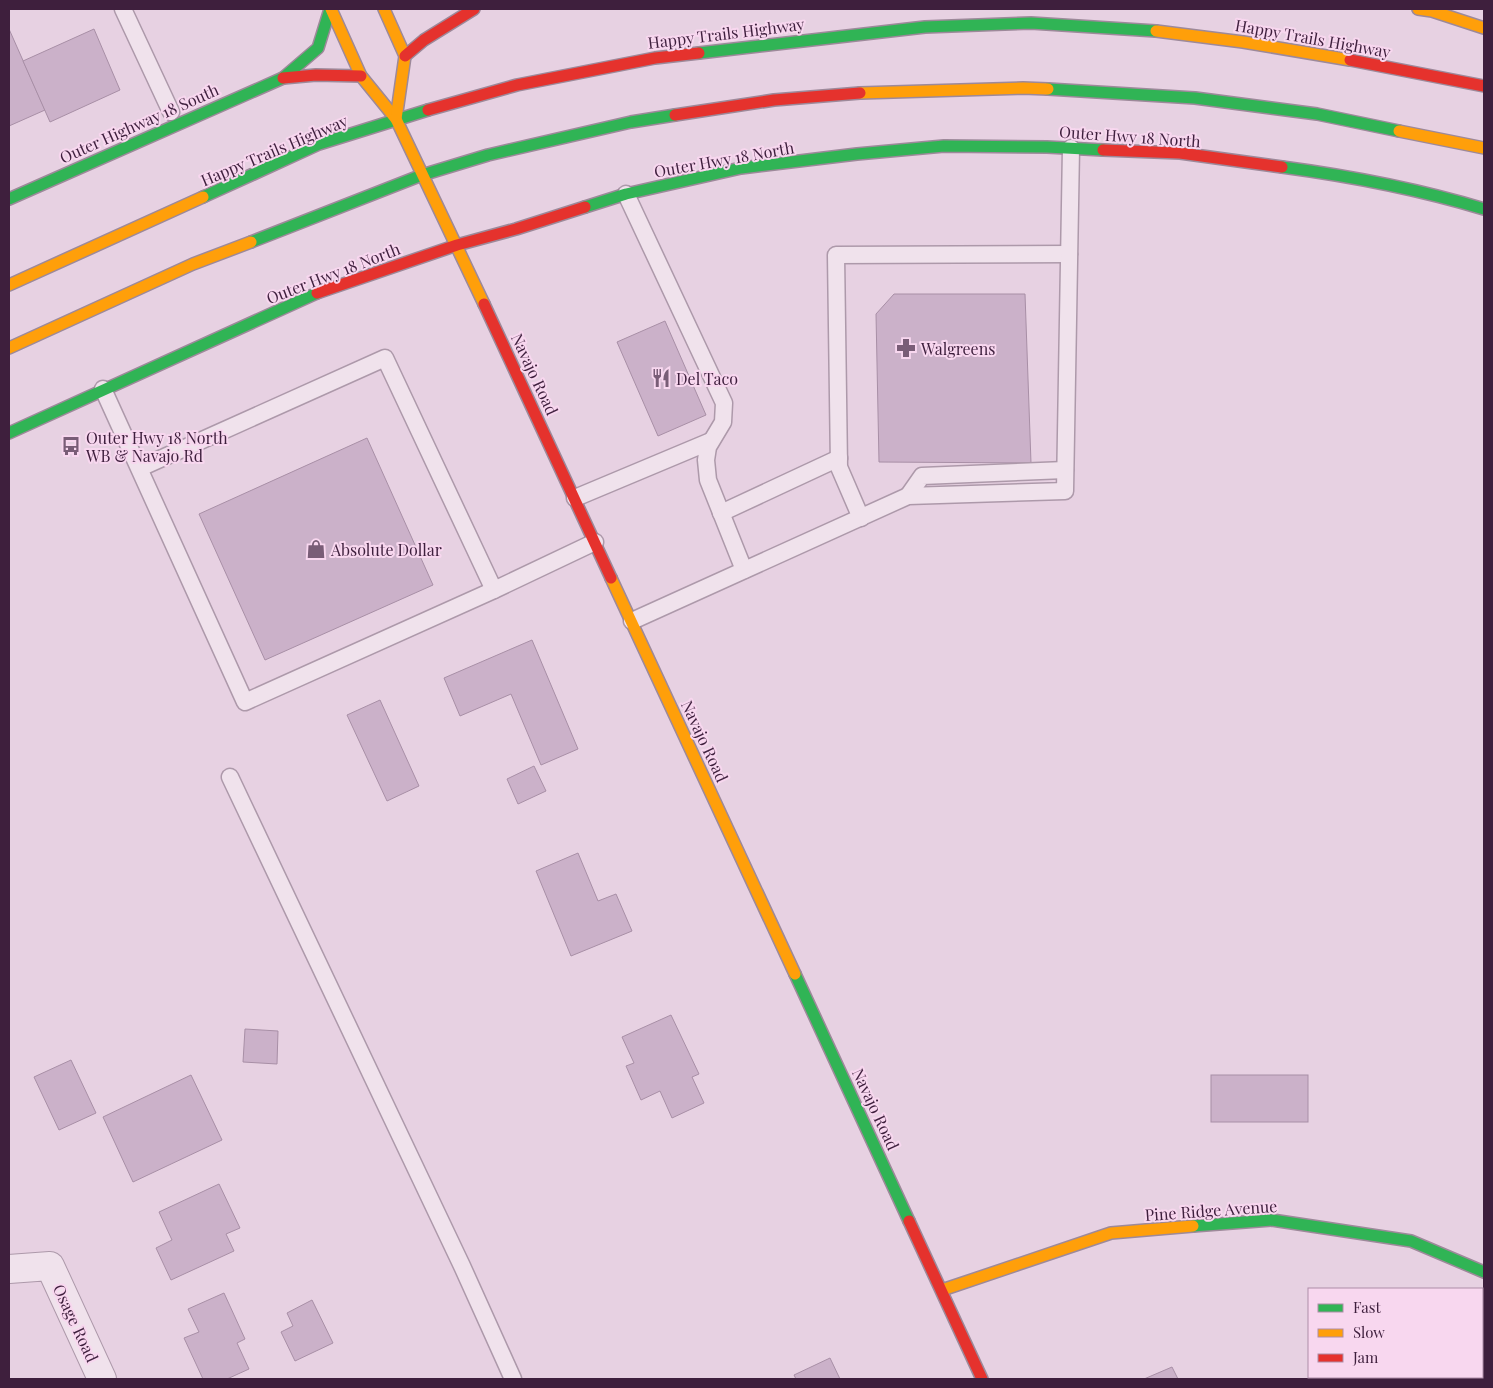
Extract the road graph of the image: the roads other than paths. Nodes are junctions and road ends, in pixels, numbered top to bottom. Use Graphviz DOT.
graph roads {
  1 [pos="124,9"];
  2 [pos="330,9"];
  3 [pos="384,9"];
  4 [pos="474,9"];
  5 [pos="1418,9"];
  6 [pos="1484,28"];
  7 [pos="405,56"];
  8 [pos="360,76"];
  9 [pos="283,78"];
  10 [pos="1484,86"];
  11 [pos="171,112"];
  12 [pos="396,118"];
  13 [pos="1071,148"];
  14 [pos="1484,148"];
  15 [pos="422,175"];
  16 [pos="626,194"];
  17 [pos="9,199"];
  18 [pos="1484,209"];
  19 [pos="457,245"];
  20 [pos="1069,254"];
  21 [pos="9,285"];
  22 [pos="9,348"];
  23 [pos="103,389"];
  24 [pos="9,432"];
  25 [pos="711,441"];
  26 [pos="839,458"];
  27 [pos="140,468"];
  28 [pos="575,498"];
  29 [pos="721,513"];
  30 [pos="861,518"];
  31 [pos="595,542"];
  32 [pos="744,570"];
  33 [pos="494,590"];
  34 [pos="632,620"];
  35 [pos="230,777"];
  36 [pos="9,1269"];
  37 [pos="1484,1272"];
  38 [pos="942,1290"];
  39 [pos="102,1379"];
  40 [pos="513,1379"];
  41 [pos="982,1379"];
  1 -- 11 [label="lane"];
  2 -- 8 [label="main road, Navajo Road"];
  2 -- 9 [label="main road"];
  3 -- 7 [label="main road"];
  4 -- 7 [label="main road"];
  5 -- 6 [label="main road"];
  7 -- 12 [label="main road"];
  8 -- 9 [label="main road"];
  8 -- 12 [label="main road, Navajo Road"];
  9 -- 17 [label="main road, Outer Highway 18 South"];
  10 -- 12 [label="main road, Happy Trails Highway"];
  12 -- 15 [label="main road, Navajo Road"];
  12 -- 21 [label="main road, Happy Trails Highway"];
  13 -- 16 [label="main road, Outer Hwy 18 North"];
  13 -- 18 [label="main road, Outer Hwy 18 North"];
  13 -- 20 [label="lane"];
  14 -- 15 [label="main road"];
  15 -- 19 [label="main road, Navajo Road"];
  15 -- 22 [label="main road"];
  16 -- 19 [label="main road, Outer Hwy 18 North"];
  16 -- 25 [label="lane"];
  19 -- 23 [label="main road, Outer Hwy 18 North"];
  19 -- 28 [label="main road, Navajo Road"];
  20 -- 26 [label="lane"];
  20 -- 30 [label="lane"];
  23 -- 24 [label="main road, Outer Hwy 18 North"];
  23 -- 27 [label="lane"];
  25 -- 28 [label="lane"];
  25 -- 29 [label="lane"];
  26 -- 29 [label="lane"];
  26 -- 30 [label="lane"];
  27 -- 33 [label="lane"];
  27 -- 33 [label="lane"];
  28 -- 31 [label="main road, Navajo Road"];
  29 -- 32 [label="lane"];
  30 -- 32 [label="lane"];
  31 -- 33 [label="lane"];
  31 -- 34 [label="main road, Navajo Road"];
  32 -- 34 [label="lane"];
  34 -- 38 [label="main road, Navajo Road"];
  35 -- 40 [label="lane"];
  36 -- 39 [label="street, Osage Road"];
  37 -- 38 [label="main road, Pine Ridge Avenue"];
  38 -- 41 [label="main road, Navajo Road"];
}
